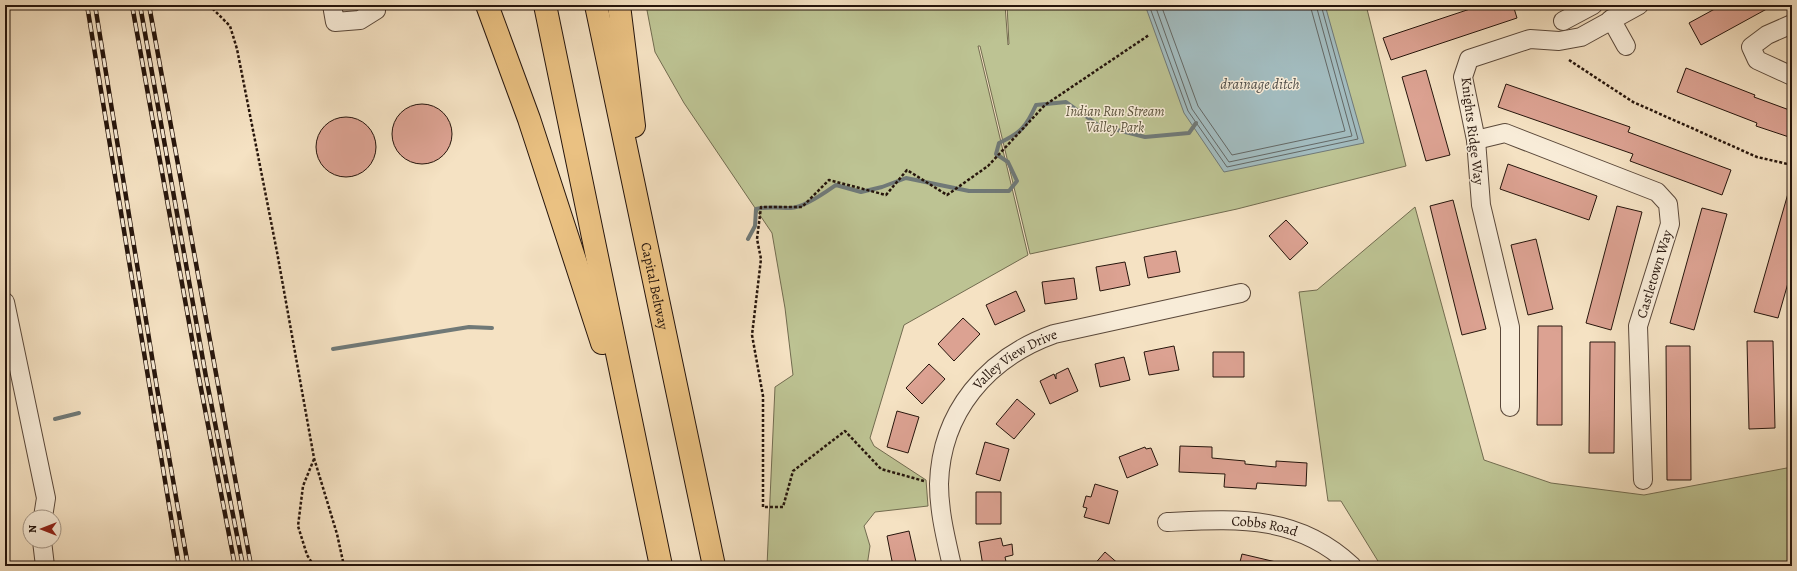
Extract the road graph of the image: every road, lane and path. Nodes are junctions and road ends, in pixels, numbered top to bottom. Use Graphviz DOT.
graph roads {
  1 [pos="209,5"];
  2 [pos="332,5"];
  3 [pos="375,5"];
  4 [pos="487,5"];
  5 [pos="545,5"];
  6 [pos="596,5"];
  7 [pos="619,5"];
  8 [pos="1593,5"];
  9 [pos="1639,5"];
  10 [pos="1611,19"];
  11 [pos="1563,21"];
  12 [pos="1792,24"];
  13 [pos="1149,35"];
  14 [pos="1626,46"];
  15 [pos="1569,60"];
  16 [pos="1792,76"];
  17 [pos="1476,140"];
  18 [pos="1792,164"];
  19 [pos="654,286"];
  20 [pos="1241,293"];
  21 [pos="5,302"];
  22 [pos="1510,407"];
  23 [pos="314,458"];
  24 [pos="1643,480"];
  25 [pos="645,484"];
  26 [pos="939,485"];
  27 [pos="45,509"];
  28 [pos="1167,522"];
  29 [pos="43,549"];
  30 [pos="45,566"];
  31 [pos="314,566"];
  32 [pos="344,566"];
  33 [pos="661,566"];
  34 [pos="714,566"];
  35 [pos="952,566"];
  36 [pos="1352,566"];
  1 -- 23 [label="path"];
  2 -- 3 [label="street"];
  4 -- 25 [label="highway"];
  5 -- 25 [label="highway"];
  6 -- 19 [label="highway, Capital Beltway"];
  7 -- 19 [label="highway"];
  8 -- 11 [label="street"];
  9 -- 10 [label="street, Knights Ridge Way"];
  10 -- 14 [label="street"];
  10 -- 17 [label="street, Knights Ridge Way"];
  12 -- 16 [label="street"];
  13 -- 26 [label="path"];
  15 -- 18 [label="path"];
  17 -- 22 [label="street, Knights Ridge Way"];
  17 -- 24 [label="street, Castletown Way"];
  19 -- 34 [label="highway, Capital Beltway"];
  20 -- 26 [label="street, Valley View Drive"];
  21 -- 27 [label="street"];
  23 -- 31 [label="path"];
  23 -- 32 [label="path"];
  25 -- 33 [label="highway"];
  26 -- 35 [label="street, Valley View Drive"];
  28 -- 36 [label="street, Cobbs Road"];
  29 -- 30 [label="street"];
}
